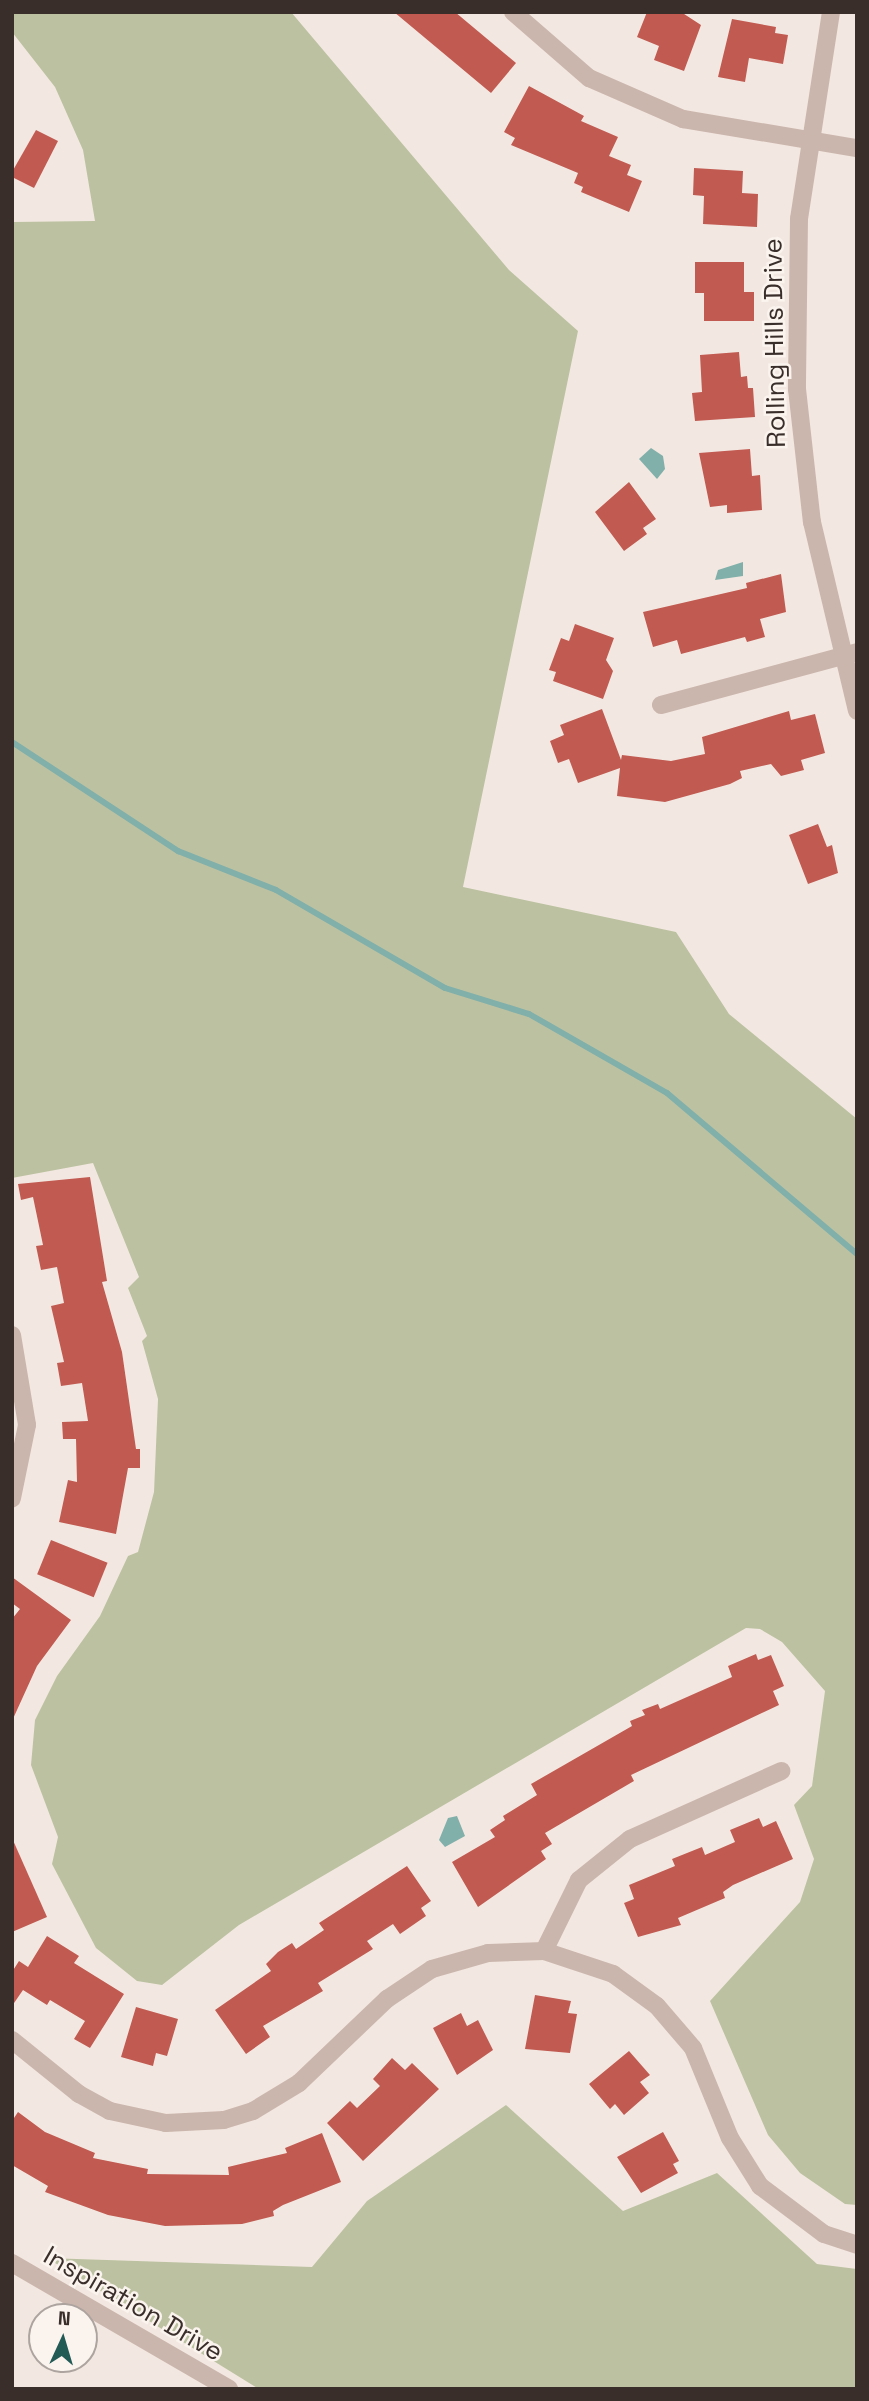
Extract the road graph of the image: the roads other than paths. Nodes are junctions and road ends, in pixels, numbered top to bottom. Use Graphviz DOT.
graph roads {
  1 [pos="513,12"];
  2 [pos="831,12"];
  3 [pos="810,138"];
  4 [pos="857,148"];
  5 [pos="849,654"];
  6 [pos="661,705"];
  7 [pos="857,711"];
  8 [pos="12,1335"];
  9 [pos="12,1498"];
  10 [pos="781,1771"];
  11 [pos="544,1951"];
  12 [pos="12,2040"];
  13 [pos="857,2245"];
  14 [pos="12,2263"];
  15 [pos="229,2389"];
  1 -- 3 [label="street"];
  2 -- 3 [label="street, Rolling Hills Drive"];
  3 -- 4 [label="street"];
  3 -- 5 [label="street, Rolling Hills Drive"];
  5 -- 6 [label="street"];
  5 -- 7 [label="street, Rolling Hills Drive"];
  8 -- 9 [label="street"];
  10 -- 11 [label="street"];
  11 -- 12 [label="street"];
  11 -- 13 [label="street"];
  14 -- 15 [label="street, Inspiration Drive"];
}
